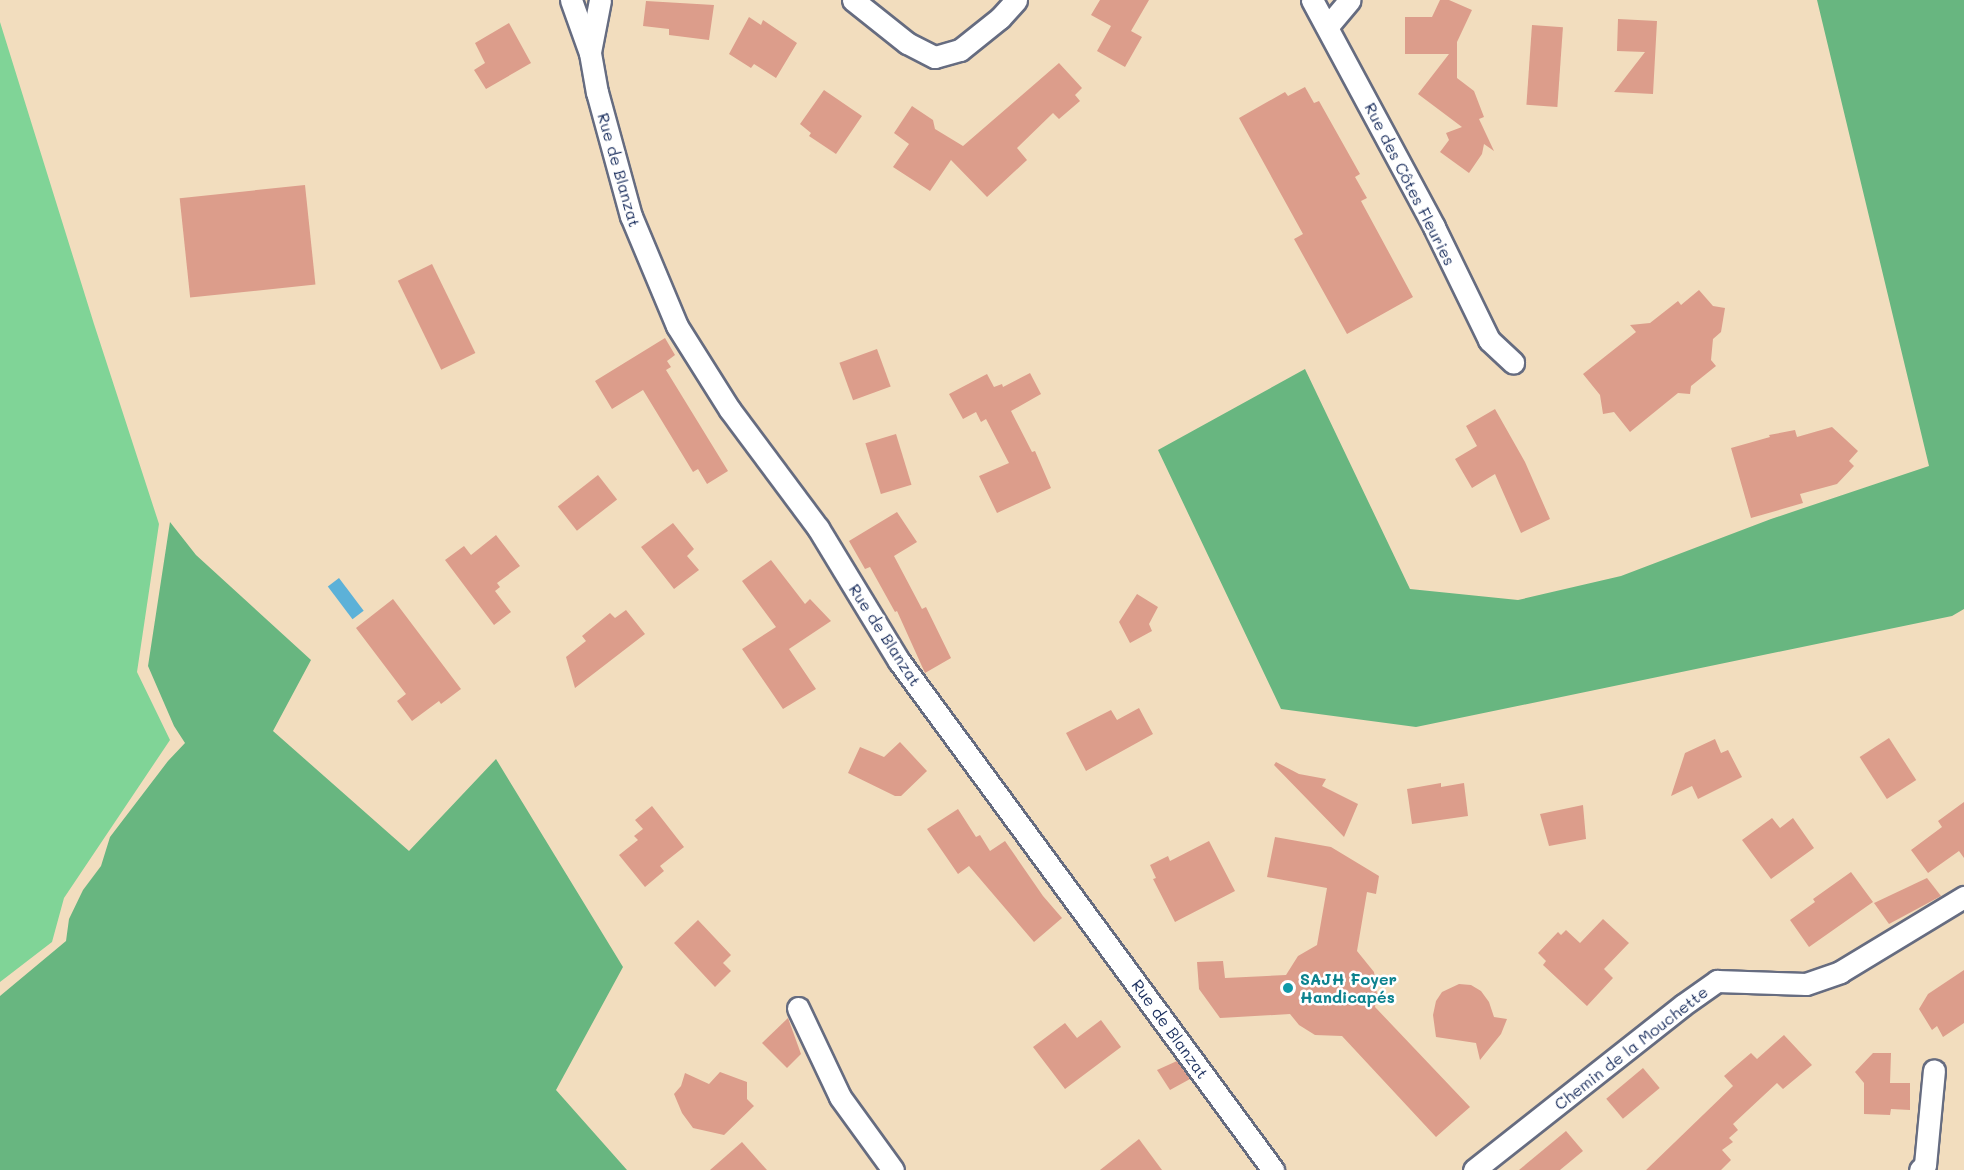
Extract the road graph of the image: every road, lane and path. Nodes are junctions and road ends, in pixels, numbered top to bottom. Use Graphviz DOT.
graph roads {
  1 [pos="570,0"];
  2 [pos="600,0"];
  3 [pos="853,0"];
  4 [pos="1016,0"];
  5 [pos="1312,0"];
  6 [pos="1350,0"];
  7 [pos="1327,27"];
  8 [pos="590,53"];
  9 [pos="1514,362"];
  10 [pos="1964,897"];
  11 [pos="798,1008"];
  12 [pos="1934,1070"];
  13 [pos="894,1170"];
  14 [pos="1273,1170"];
  15 [pos="1473,1170"];
  16 [pos="1920,1170"];
  1 -- 8 [label="street, Rue de Blanzat"];
  2 -- 8 [label="street, Rue de Blanzat"];
  3 -- 4 [label="street"];
  5 -- 7 [label="street, Rue des Côtes Fleuries"];
  6 -- 7 [label="street"];
  7 -- 9 [label="street, Rue des Côtes Fleuries"];
  8 -- 14 [label="street, Rue de Blanzat"];
  10 -- 15 [label="street, Chemin de la Mouchette"];
  11 -- 13 [label="street"];
  12 -- 16 [label="street"];
}
